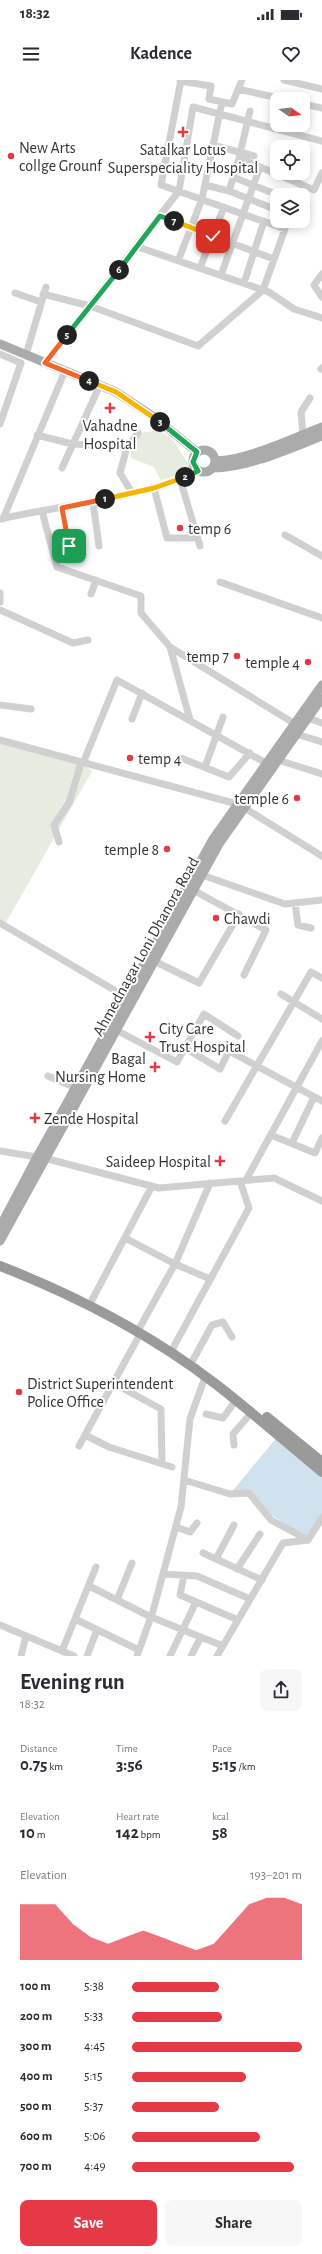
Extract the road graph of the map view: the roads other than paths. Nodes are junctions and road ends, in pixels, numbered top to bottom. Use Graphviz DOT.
graph roads {
  1 [pos="180,80"];
  2 [pos="242,80"];
  3 [pos="284,80"];
  4 [pos="238,89"];
  5 [pos="322,89"];
  6 [pos="270,96"];
  7 [pos="222,102"];
  8 [pos="310,105"];
  9 [pos="322,108"];
  10 [pos="250,111"];
  11 [pos="219,114"];
  12 [pos="248,121"];
  13 [pos="322,141"];
  14 [pos="212,145"];
  15 [pos="240,155"];
  16 [pos="254,156"];
  17 [pos="260,167"];
  18 [pos="233,177"];
  19 [pos="321,177"];
  20 [pos="205,185"];
  21 [pos="254,185"];
  22 [pos="179,191"];
  23 [pos="229,191"];
  24 [pos="270,192"];
  25 [pos="202,199"];
  26 [pos="249,199"];
  27 [pos="224,207"];
  28 [pos="270,207"];
  29 [pos="244,214"];
  30 [pos="160,216"];
  31 [pos="264,221"];
  32 [pos="191,228"];
  33 [pos="213,236"];
  34 [pos="233,243"];
  35 [pos="138,247"];
  36 [pos="254,251"];
  37 [pos="274,258"];
  38 [pos="178,260"];
  39 [pos="200,268"];
  40 [pos="322,274"];
  41 [pos="221,275"];
  42 [pos="244,283"];
  43 [pos="46,287"];
  44 [pos="263,290"];
  45 [pos="15,293"];
  46 [pos="322,297"];
  47 [pos="42,298"];
  48 [pos="90,306"];
  49 [pos="322,318"];
  50 [pos="0,344"];
  51 [pos="0,354"];
  52 [pos="26,355"];
  53 [pos="45,363"];
  54 [pos="65,371"];
  55 [pos="100,385"];
  56 [pos="310,398"];
  57 [pos="3,405"];
  58 [pos="0,424"];
  59 [pos="321,432"];
  60 [pos="138,433"];
  61 [pos="37,435"];
  62 [pos="303,435"];
  63 [pos="72,444"];
  64 [pos="113,446"];
  65 [pos="197,452"];
  66 [pos="214,464"];
  67 [pos="62,468"];
  68 [pos="198,471"];
  69 [pos="180,479"];
  70 [pos="154,488"];
  71 [pos="132,493"];
  72 [pos="92,502"];
  73 [pos="62,508"];
  74 [pos="42,512"];
  75 [pos="2,519"];
  76 [pos="285,535"];
  77 [pos="197,538"];
  78 [pos="69,546"];
  79 [pos="99,546"];
  80 [pos="200,546"];
  81 [pos="322,556"];
  82 [pos="96,580"];
  83 [pos="220,582"];
  84 [pos="0,593"];
  85 [pos="91,594"];
  86 [pos="0,602"];
  87 [pos="0,610"];
  88 [pos="322,618"];
  89 [pos="88,640"];
  90 [pos="170,647"];
  91 [pos="322,685"];
  92 [pos="142,693"];
  93 [pos="322,698"];
  94 [pos="0,705"];
  95 [pos="31,709"];
  96 [pos="223,717"];
  97 [pos="308,718"];
  98 [pos="132,719"];
  99 [pos="190,720"];
  100 [pos="322,723"];
  101 [pos="295,724"];
  102 [pos="215,734"];
  103 [pos="296,734"];
  104 [pos="0,740"];
  105 [pos="322,742"];
  106 [pos="250,753"];
  107 [pos="182,758"];
  108 [pos="278,760"];
  109 [pos="82,763"];
  110 [pos="266,763"];
  111 [pos="205,767"];
  112 [pos="322,774"];
  113 [pos="240,806"];
  114 [pos="60,842"];
  115 [pos="322,856"];
  116 [pos="202,875"];
  117 [pos="193,890"];
  118 [pos="322,900"];
  119 [pos="295,903"];
  120 [pos="239,914"];
  121 [pos="0,923"];
  122 [pos="311,928"];
  123 [pos="154,961"];
  124 [pos="244,974"];
  125 [pos="322,978"];
  126 [pos="282,994"];
  127 [pos="126,996"];
  128 [pos="294,1002"];
  129 [pos="322,1019"];
  130 [pos="116,1030"];
  131 [pos="238,1036"];
  132 [pos="322,1041"];
  133 [pos="185,1048"];
  134 [pos="257,1066"];
  135 [pos="48,1076"];
  136 [pos="76,1088"];
  137 [pos="296,1088"];
  138 [pos="314,1097"];
  139 [pos="322,1101"];
  140 [pos="225,1121"];
  141 [pos="271,1135"];
  142 [pos="322,1138"];
  143 [pos="292,1143"];
  144 [pos="0,1151"];
  145 [pos="40,1158"];
  146 [pos="243,1180"];
  147 [pos="210,1183"];
  148 [pos="152,1186"];
  149 [pos="322,1201"];
  150 [pos="0,1227"];
  151 [pos="125,1238"];
  152 [pos="0,1240"];
  153 [pos="0,1259"];
  154 [pos="175,1264"];
  155 [pos="0,1266"];
  156 [pos="210,1279"];
  157 [pos="92,1300"];
  158 [pos="140,1331"];
  159 [pos="232,1337"];
  160 [pos="173,1348"];
  161 [pos="193,1360"];
  162 [pos="205,1376"];
  163 [pos="113,1383"];
  164 [pos="236,1400"];
  165 [pos="251,1413"];
  166 [pos="206,1414"];
  167 [pos="85,1436"];
  168 [pos="234,1445"];
  169 [pos="79,1446"];
  170 [pos="322,1462"];
  171 [pos="162,1464"];
  172 [pos="172,1467"];
  173 [pos="322,1472"];
  174 [pos="184,1480"];
  175 [pos="322,1518"];
  176 [pos="197,1523"];
  177 [pos="234,1525"];
  178 [pos="176,1526"];
  179 [pos="260,1534"];
  180 [pos="308,1540"];
  181 [pos="203,1554"];
  182 [pos="216,1559"];
  183 [pos="132,1563"];
  184 [pos="96,1567"];
  185 [pos="237,1569"];
  186 [pos="163,1574"];
  187 [pos="184,1576"];
  188 [pos="262,1580"];
  189 [pos="89,1586"];
  190 [pos="117,1600"];
  191 [pos="250,1600"];
  192 [pos="196,1602"];
  193 [pos="151,1617"];
  194 [pos="75,1619"];
  195 [pos="238,1620"];
  196 [pos="0,1625"];
  197 [pos="97,1630"];
  198 [pos="182,1630"];
  199 [pos="26,1636"];
  200 [pos="201,1637"];
  201 [pos="222,1646"];
  202 [pos="62,1651"];
  203 [pos="138,1653"];
  204 [pos="21,1656"];
  205 [pos="74,1656"];
  206 [pos="87,1656"];
  207 [pos="170,1656"];
  208 [pos="191,1656"];
  209 [pos="217,1656"];
  1 -- 7 [label="street"];
  1 -- 22 [label="street"];
  2 -- 4 [label="street"];
  3 -- 5 [label="street"];
  4 -- 6 [label="street"];
  4 -- 7 [label="street"];
  7 -- 11 [label="street"];
  8 -- 9 [label="street"];
  10 -- 12 [label="street"];
  11 -- 12 [label="street"];
  11 -- 14 [label="street"];
  11 -- 22 [label="street"];
  12 -- 13 [label="street"];
  12 -- 15 [label="street"];
  14 -- 15 [label="street"];
  14 -- 20 [label="street"];
  15 -- 16 [label="street"];
  15 -- 17 [label="street"];
  15 -- 18 [label="street"];
  17 -- 19 [label="street"];
  17 -- 21 [label="street"];
  18 -- 21 [label="street"];
  18 -- 23 [label="street"];
  20 -- 23 [label="street"];
  20 -- 25 [label="street"];
  21 -- 24 [label="street"];
  21 -- 26 [label="street"];
  22 -- 25 [label="street"];
  22 -- 30 [label="street"];
  23 -- 26 [label="street"];
  25 -- 27 [label="street"];
  25 -- 32 [label="street"];
  26 -- 28 [label="street"];
  26 -- 29 [label="street"];
  27 -- 29 [label="street"];
  27 -- 33 [label="street"];
  29 -- 31 [label="street"];
  29 -- 34 [label="street"];
  30 -- 32 [label="street"];
  30 -- 35 [label="street"];
  31 -- 36 [label="street"];
  31 -- 37 [label="street"];
  32 -- 33 [label="street"];
  32 -- 38 [label="street"];
  33 -- 34 [label="street"];
  33 -- 39 [label="street"];
  34 -- 36 [label="street"];
  34 -- 41 [label="street"];
  35 -- 38 [label="street"];
  35 -- 48 [label="street"];
  36 -- 37 [label="street"];
  36 -- 42 [label="street"];
  37 -- 44 [label="street"];
  38 -- 39 [label="street"];
  39 -- 41 [label="street"];
  40 -- 46 [label="street"];
  41 -- 42 [label="street"];
  42 -- 44 [label="street"];
  43 -- 47 [label="street"];
  44 -- 48 [label="street"];
  44 -- 49 [label="street"];
  45 -- 47 [label="street"];
  47 -- 48 [label="street"];
  47 -- 52 [label="street"];
  48 -- 53 [label="street"];
  50 -- 52 [label="main road"];
  51 -- 57 [label="street"];
  52 -- 53 [label="main road"];
  53 -- 54 [label="main road"];
  54 -- 55 [label="main road"];
  54 -- 61 [label="street"];
  55 -- 63 [label="street"];
  55 -- 65 [label="main road"];
  56 -- 62 [label="street"];
  57 -- 58 [label="street"];
  59 -- 62 [label="main road"];
  59 -- 66 [label="main road"];
  60 -- 71 [label="street"];
  61 -- 63 [label="street"];
  61 -- 75 [label="street"];
  62 -- 66 [label="main road"];
  63 -- 64 [label="street"];
  63 -- 67 [label="street"];
  65 -- 66 [label="main road"];
  65 -- 68 [label="main road"];
  66 -- 68 [label="main road"];
  68 -- 69 [label="street"];
  69 -- 70 [label="street"];
  69 -- 77 [label="street"];
  70 -- 71 [label="street"];
  70 -- 77 [label="street"];
  71 -- 72 [label="street"];
  72 -- 73 [label="street"];
  72 -- 79 [label="street"];
  73 -- 74 [label="street"];
  73 -- 78 [label="street"];
  74 -- 75 [label="street"];
  74 -- 82 [label="street"];
  76 -- 81 [label="street"];
  77 -- 80 [label="street"];
  82 -- 85 [label="street"];
  82 -- 90 [label="street"];
  83 -- 88 [label="street"];
  84 -- 86 [label="street"];
  87 -- 89 [label="street"];
  90 -- 99 [label="street"];
  90 -- 101 [label="street"];
  91 -- 101 [label="main road, Ahmednagar Loni Dhanora Road"];
  92 -- 98 [label="street"];
  92 -- 99 [label="street"];
  92 -- 109 [label="street"];
  93 -- 97 [label="main road, Ahmednagar Loni Dhanora Road"];
  94 -- 95 [label="street"];
  96 -- 102 [label="street"];
  97 -- 100 [label="street"];
  97 -- 103 [label="main road, Ahmednagar Loni Dhanora Road"];
  99 -- 102 [label="street"];
  101 -- 110 [label="main road, Ahmednagar Loni Dhanora Road"];
  102 -- 106 [label="street"];
  102 -- 111 [label="street"];
  103 -- 105 [label="street"];
  103 -- 108 [label="main road, Ahmednagar Loni Dhanora Road"];
  104 -- 109 [label="street"];
  106 -- 110 [label="street"];
  106 -- 111 [label="street"];
  107 -- 111 [label="street"];
  108 -- 112 [label="street"];
  108 -- 113 [label="main road, Ahmednagar Loni Dhanora Road"];
  109 -- 113 [label="street"];
  109 -- 114 [label="street"];
  110 -- 113 [label="main road, Ahmednagar Loni Dhanora Road"];
  113 -- 115 [label="street"];
  113 -- 116 [label="main road, Ahmednagar Loni Dhanora Road"];
  113 -- 127 [label="main road, Ahmednagar Loni Dhanora Road"];
  116 -- 117 [label="main road, Ahmednagar Loni Dhanora Road"];
  116 -- 119 [label="street"];
  117 -- 120 [label="street"];
  117 -- 123 [label="main road, Ahmednagar Loni Dhanora Road"];
  118 -- 119 [label="street"];
  119 -- 122 [label="street"];
  120 -- 123 [label="street"];
  120 -- 124 [label="street"];
  121 -- 127 [label="street"];
  123 -- 130 [label="main road, Ahmednagar Loni Dhanora Road"];
  125 -- 128 [label="street"];
  126 -- 128 [label="street"];
  127 -- 136 [label="main road, Ahmednagar Loni Dhanora Road"];
  128 -- 129 [label="street"];
  128 -- 134 [label="street"];
  130 -- 133 [label="street"];
  130 -- 145 [label="main road, Ahmednagar Loni Dhanora Road"];
  131 -- 133 [label="street"];
  132 -- 137 [label="street"];
  133 -- 134 [label="street"];
  134 -- 137 [label="street"];
  134 -- 140 [label="street"];
  135 -- 136 [label="street"];
  136 -- 145 [label="main road, Ahmednagar Loni Dhanora Road"];
  137 -- 138 [label="street"];
  137 -- 141 [label="street"];
  138 -- 139 [label="street"];
  138 -- 143 [label="street"];
  141 -- 143 [label="street"];
  141 -- 146 [label="street"];
  142 -- 143 [label="street"];
  144 -- 145 [label="street"];
  145 -- 148 [label="street"];
  145 -- 150 [label="main road, Ahmednagar Loni Dhanora Road"];
  145 -- 152 [label="main road, Ahmednagar Loni Dhanora Road"];
  146 -- 147 [label="street"];
  146 -- 149 [label="street"];
  146 -- 156 [label="street"];
  147 -- 148 [label="street"];
  147 -- 154 [label="street"];
  148 -- 151 [label="street"];
  151 -- 154 [label="street"];
  151 -- 157 [label="street"];
  153 -- 157 [label="highway"];
  154 -- 156 [label="street"];
  154 -- 158 [label="street"];
  155 -- 158 [label="highway"];
  156 -- 160 [label="street"];
  157 -- 158 [label="highway"];
  158 -- 160 [label="highway"];
  158 -- 162 [label="highway"];
  158 -- 163 [label="street"];
  159 -- 161 [label="street"];
  160 -- 161 [label="highway"];
  161 -- 170 [label="highway"];
  162 -- 164 [label="highway"];
  162 -- 174 [label="street"];
  163 -- 167 [label="street"];
  163 -- 171 [label="street"];
  164 -- 165 [label="highway"];
  164 -- 166 [label="street"];
  165 -- 168 [label="street"];
  165 -- 173 [label="highway"];
  167 -- 169 [label="street"];
  167 -- 171 [label="street"];
  171 -- 172 [label="street"];
  174 -- 178 [label="street"];
  174 -- 180 [label="street"];
  175 -- 180 [label="street"];
  176 -- 178 [label="street"];
  177 -- 182 [label="street"];
  178 -- 186 [label="street"];
  179 -- 185 [label="street"];
  180 -- 188 [label="street"];
  181 -- 182 [label="street"];
  182 -- 185 [label="street"];
  183 -- 190 [label="street"];
  184 -- 189 [label="street"];
  185 -- 188 [label="street"];
  186 -- 187 [label="street"];
  186 -- 193 [label="street"];
  187 -- 191 [label="street"];
  187 -- 192 [label="street"];
  188 -- 191 [label="street"];
  189 -- 190 [label="street"];
  189 -- 194 [label="street"];
  190 -- 193 [label="street"];
  191 -- 195 [label="street"];
  192 -- 195 [label="street"];
  192 -- 198 [label="street"];
  193 -- 198 [label="street"];
  193 -- 203 [label="street"];
  194 -- 197 [label="street"];
  194 -- 202 [label="street"];
  195 -- 201 [label="street"];
  196 -- 199 [label="street"];
  197 -- 203 [label="street"];
  197 -- 206 [label="street"];
  198 -- 200 [label="street"];
  198 -- 207 [label="street"];
  199 -- 202 [label="street"];
  199 -- 204 [label="street"];
  200 -- 201 [label="street"];
  200 -- 208 [label="street"];
  201 -- 209 [label="street"];
  202 -- 205 [label="street"];
}
